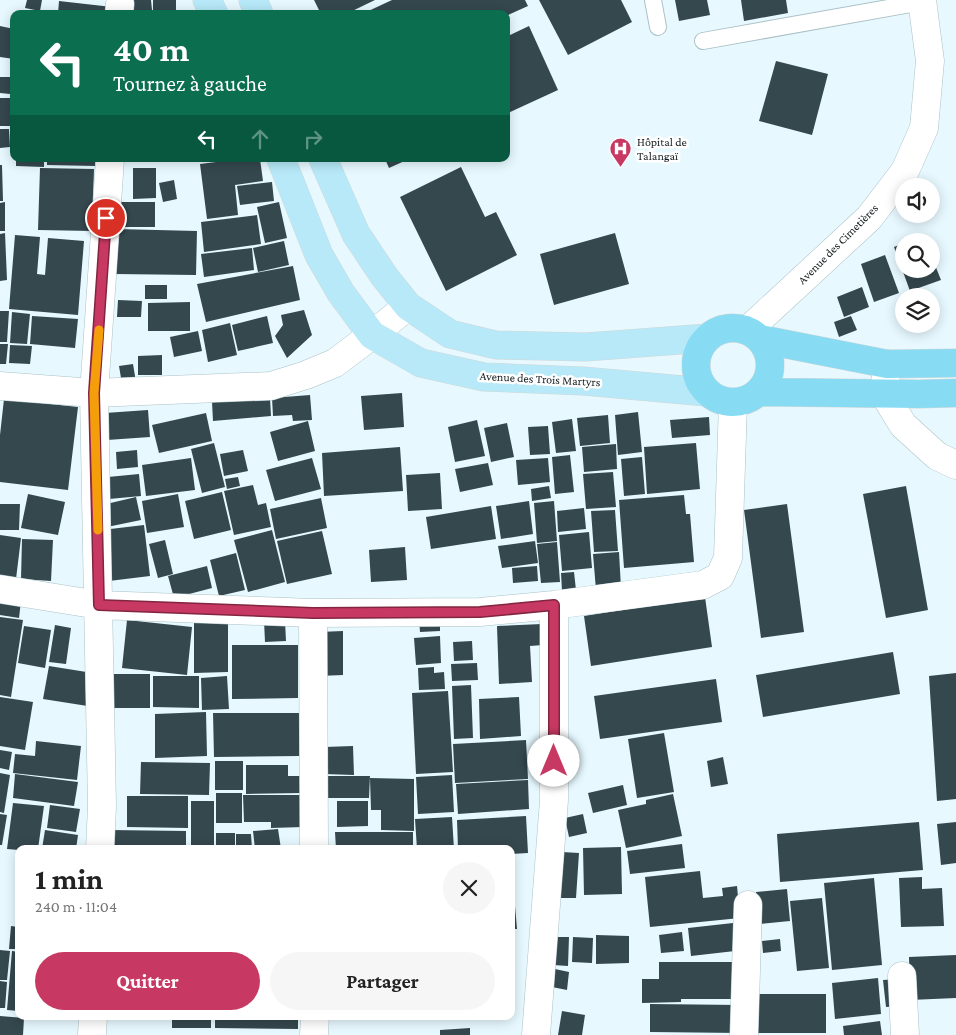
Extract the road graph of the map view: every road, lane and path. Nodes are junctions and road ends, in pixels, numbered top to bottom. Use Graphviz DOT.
graph roads {
  1 [pos="653,0"];
  2 [pos="922,1"];
  3 [pos="658,27"];
  4 [pos="703,41"];
  5 [pos="110,162"];
  6 [pos="282,162"];
  7 [pos="324,162"];
  8 [pos="408,306"];
  9 [pos="372,335"];
  10 [pos="754,335"];
  11 [pos="707,338"];
  12 [pos="956,363"];
  13 [pos="888,364"];
  14 [pos="0,386"];
  15 [pos="706,392"];
  16 [pos="759,392"];
  17 [pos="94,393"];
  18 [pos="956,393"];
  19 [pos="884,394"];
  20 [pos="733,403"];
  21 [pos="956,465"];
  22 [pos="0,589"];
  23 [pos="99,605"];
  24 [pos="554,605"];
  25 [pos="313,613"];
  26 [pos="100,845"];
  27 [pos="314,845"];
  28 [pos="748,905"];
  29 [pos="902,976"];
  30 [pos="93,1020"];
  31 [pos="314,1020"];
  32 [pos="92,1035"];
  33 [pos="314,1035"];
  34 [pos="536,1035"];
  35 [pos="744,1035"];
  36 [pos="906,1035"];
  1 -- 3 [label="lane"];
  2 -- 4 [label="lane"];
  2 -- 10 [label="street, Avenue des Cimetières"];
  5 -- 17 [label="street"];
  6 -- 9 [label="main road, Avenue des Trois Martyrs"];
  7 -- 8 [label="main road"];
  8 -- 9 [label="street"];
  8 -- 11 [label="main road"];
  9 -- 15 [label="main road, Avenue des Trois Martyrs"];
  9 -- 17 [label="street"];
  10 -- 11 [label="highway"];
  10 -- 13 [label="highway"];
  10 -- 16 [label="highway"];
  11 -- 15 [label="highway"];
  12 -- 13 [label="highway"];
  13 -- 19 [label="street"];
  14 -- 17 [label="street"];
  15 -- 20 [label="highway"];
  16 -- 19 [label="highway"];
  16 -- 20 [label="highway"];
  17 -- 23 [label="street"];
  18 -- 19 [label="highway"];
  19 -- 21 [label="street"];
  20 -- 24 [label="street"];
  22 -- 23 [label="street"];
  23 -- 25 [label="street"];
  23 -- 26 [label="street"];
  24 -- 25 [label="street"];
  24 -- 34 [label="street"];
  25 -- 27 [label="street"];
  28 -- 35 [label="street"];
  29 -- 36 [label="street"];
  30 -- 32 [label="street"];
  31 -- 33 [label="street"];
}
